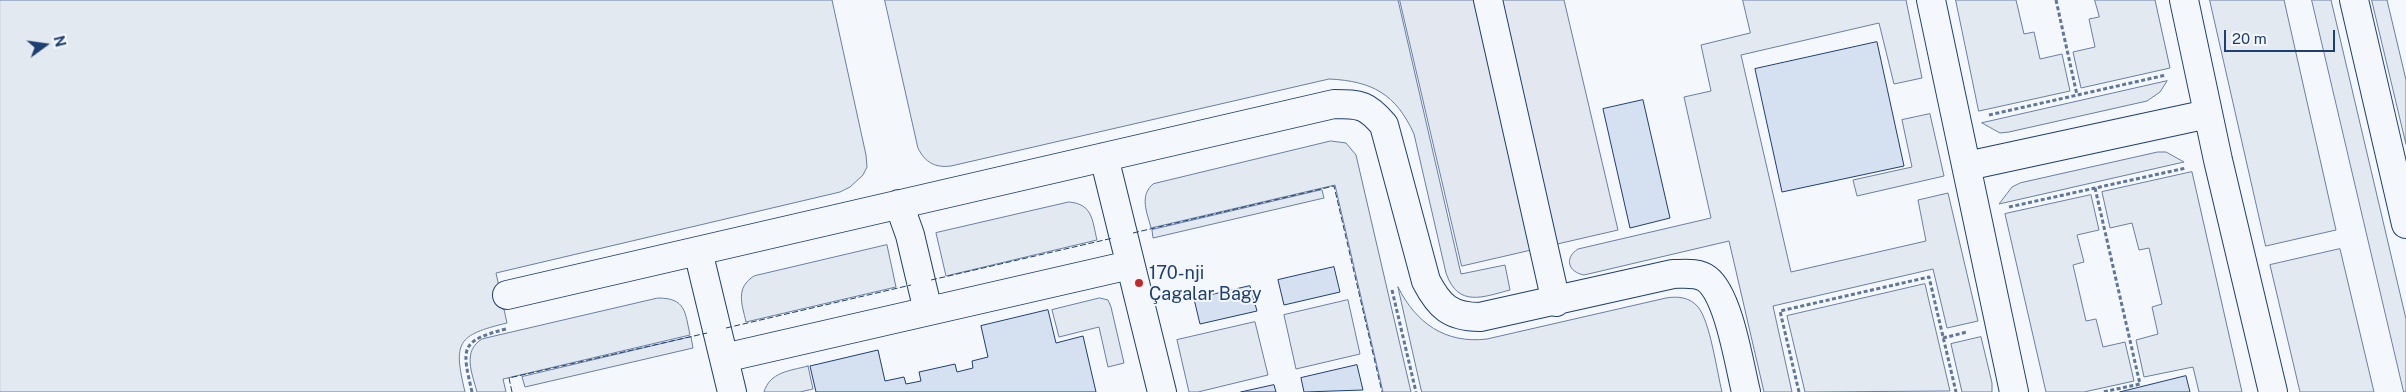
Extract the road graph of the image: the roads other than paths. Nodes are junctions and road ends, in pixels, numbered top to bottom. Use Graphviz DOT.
graph roads {
  1 [pos="1488,0"];
  2 [pos="1931,0"];
  3 [pos="2184,0"];
  4 [pos="2354,0"];
  5 [pos="2208,114"];
  6 [pos="1104,157"];
  7 [pos="1967,166"];
  8 [pos="899,204"];
  9 [pos="2406,224"];
  10 [pos="698,251"];
  11 [pos="1130,265"];
  12 [pos="507,295"];
  13 [pos="1556,302"];
  14 [pos="928,311"];
  15 [pos="724,358"];
  16 [pos="732,392"];
  17 [pos="1162,392"];
  18 [pos="1746,392"];
  19 [pos="2014,392"];
  20 [pos="2273,392"];
  1 -- 13 [label="street"];
  2 -- 7 [label="street"];
  3 -- 5 [label="street"];
  4 -- 9 [label="street"];
  5 -- 7 [label="street"];
  5 -- 20 [label="street"];
  6 -- 8 [label="street"];
  6 -- 11 [label="street"];
  6 -- 13 [label="street"];
  7 -- 19 [label="street"];
  8 -- 10 [label="street"];
  8 -- 14 [label="street"];
  10 -- 12 [label="street"];
  10 -- 15 [label="street"];
  11 -- 14 [label="street"];
  11 -- 17 [label="street"];
  13 -- 18 [label="street"];
  14 -- 15 [label="street"];
  15 -- 16 [label="street"];
}
